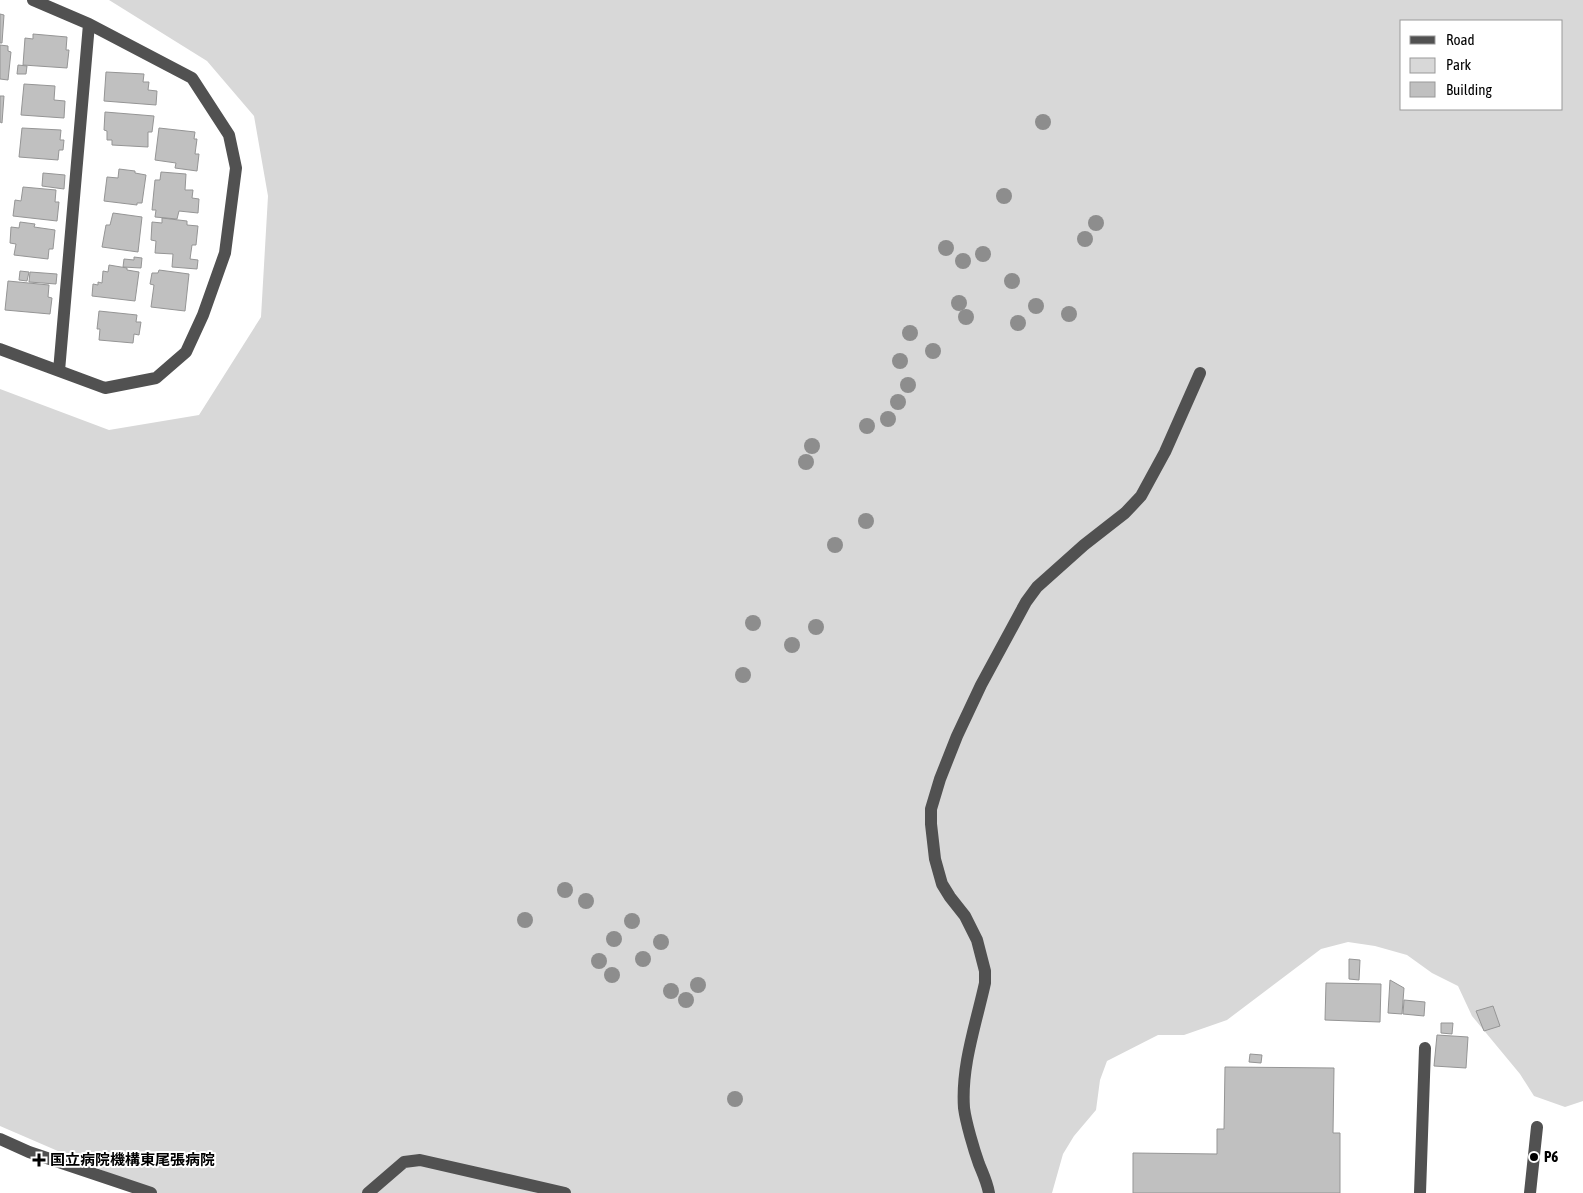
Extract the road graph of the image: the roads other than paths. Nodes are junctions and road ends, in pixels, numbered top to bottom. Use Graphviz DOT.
graph roads {
  1 [pos="33,0"];
  2 [pos="89,24"];
  3 [pos="0,349"];
  4 [pos="58,371"];
  5 [pos="1200,373"];
  6 [pos="1425,1048"];
  7 [pos="1537,1127"];
  8 [pos="0,1138"];
  9 [pos="150,1193"];
  10 [pos="368,1193"];
  11 [pos="565,1193"];
  12 [pos="989,1193"];
  13 [pos="1420,1193"];
  14 [pos="1530,1193"];
  1 -- 2 [label="street"];
  2 -- 4 [label="street"];
  2 -- 4 [label="street"];
  3 -- 4 [label="street"];
  5 -- 12 [label="street"];
  6 -- 13 [label="street"];
  7 -- 14 [label="street"];
  8 -- 9 [label="street"];
  10 -- 11 [label="street"];
}
